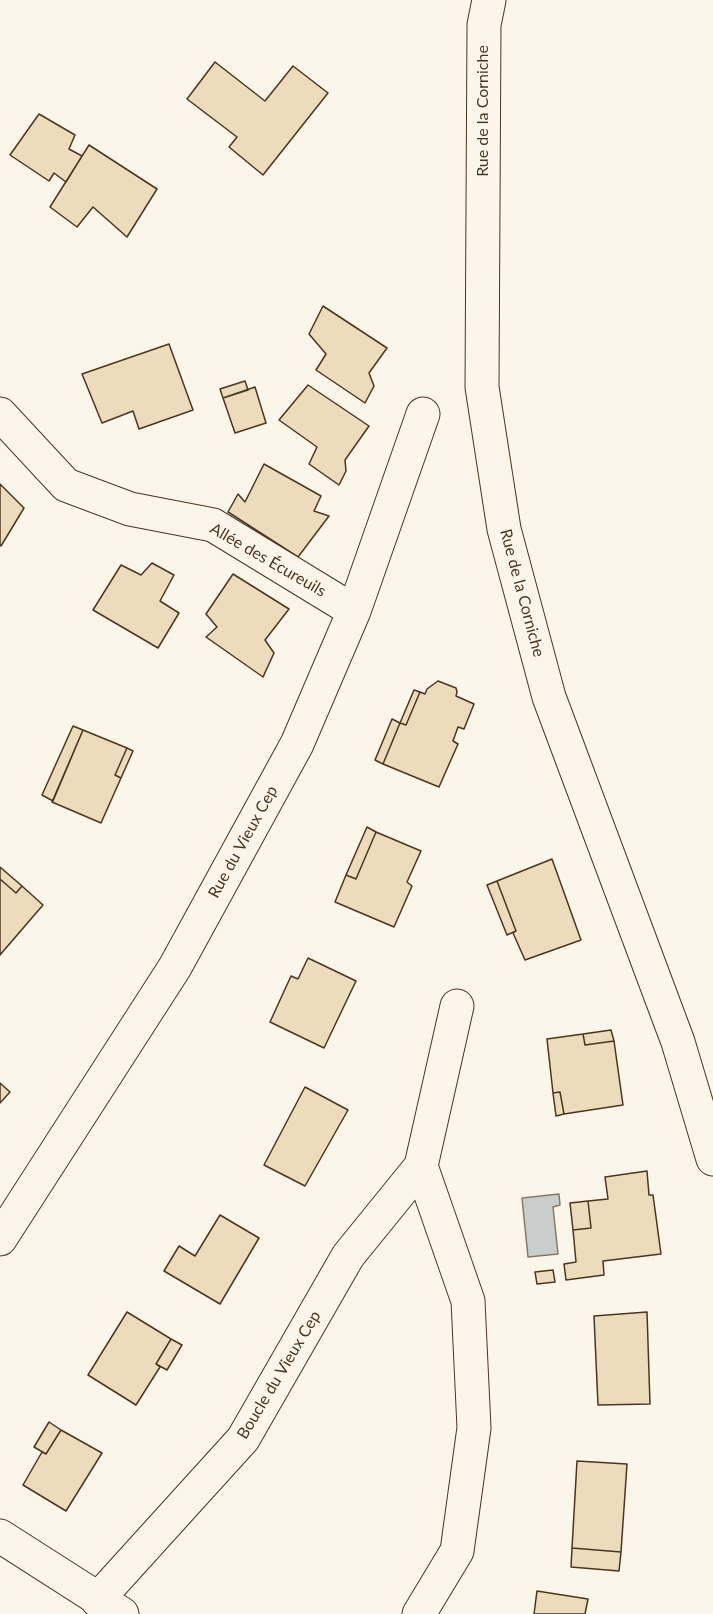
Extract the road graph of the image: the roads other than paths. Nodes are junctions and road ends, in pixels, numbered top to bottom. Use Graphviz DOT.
graph roads {
  1 [pos="489,0"];
  2 [pos="0,414"];
  3 [pos="423,414"];
  4 [pos="354,611"];
  5 [pos="457,1006"];
  6 [pos="713,1159"];
  7 [pos="421,1166"];
  8 [pos="0,1239"];
  9 [pos="0,1536"];
  10 [pos="110,1607"];
  11 [pos="419,1614"];
  1 -- 6 [label="street, Rue de la Corniche"];
  2 -- 4 [label="street, Allée des Écureuils"];
  3 -- 4 [label="street, Rue du Vieux Cep"];
  4 -- 8 [label="street, Rue du Vieux Cep"];
  5 -- 7 [label="street, Boucle du Vieux Cep"];
  7 -- 10 [label="street, Boucle du Vieux Cep"];
  7 -- 11 [label="street"];
  9 -- 10 [label="street, Boucle du Vieux Cep"];
}
